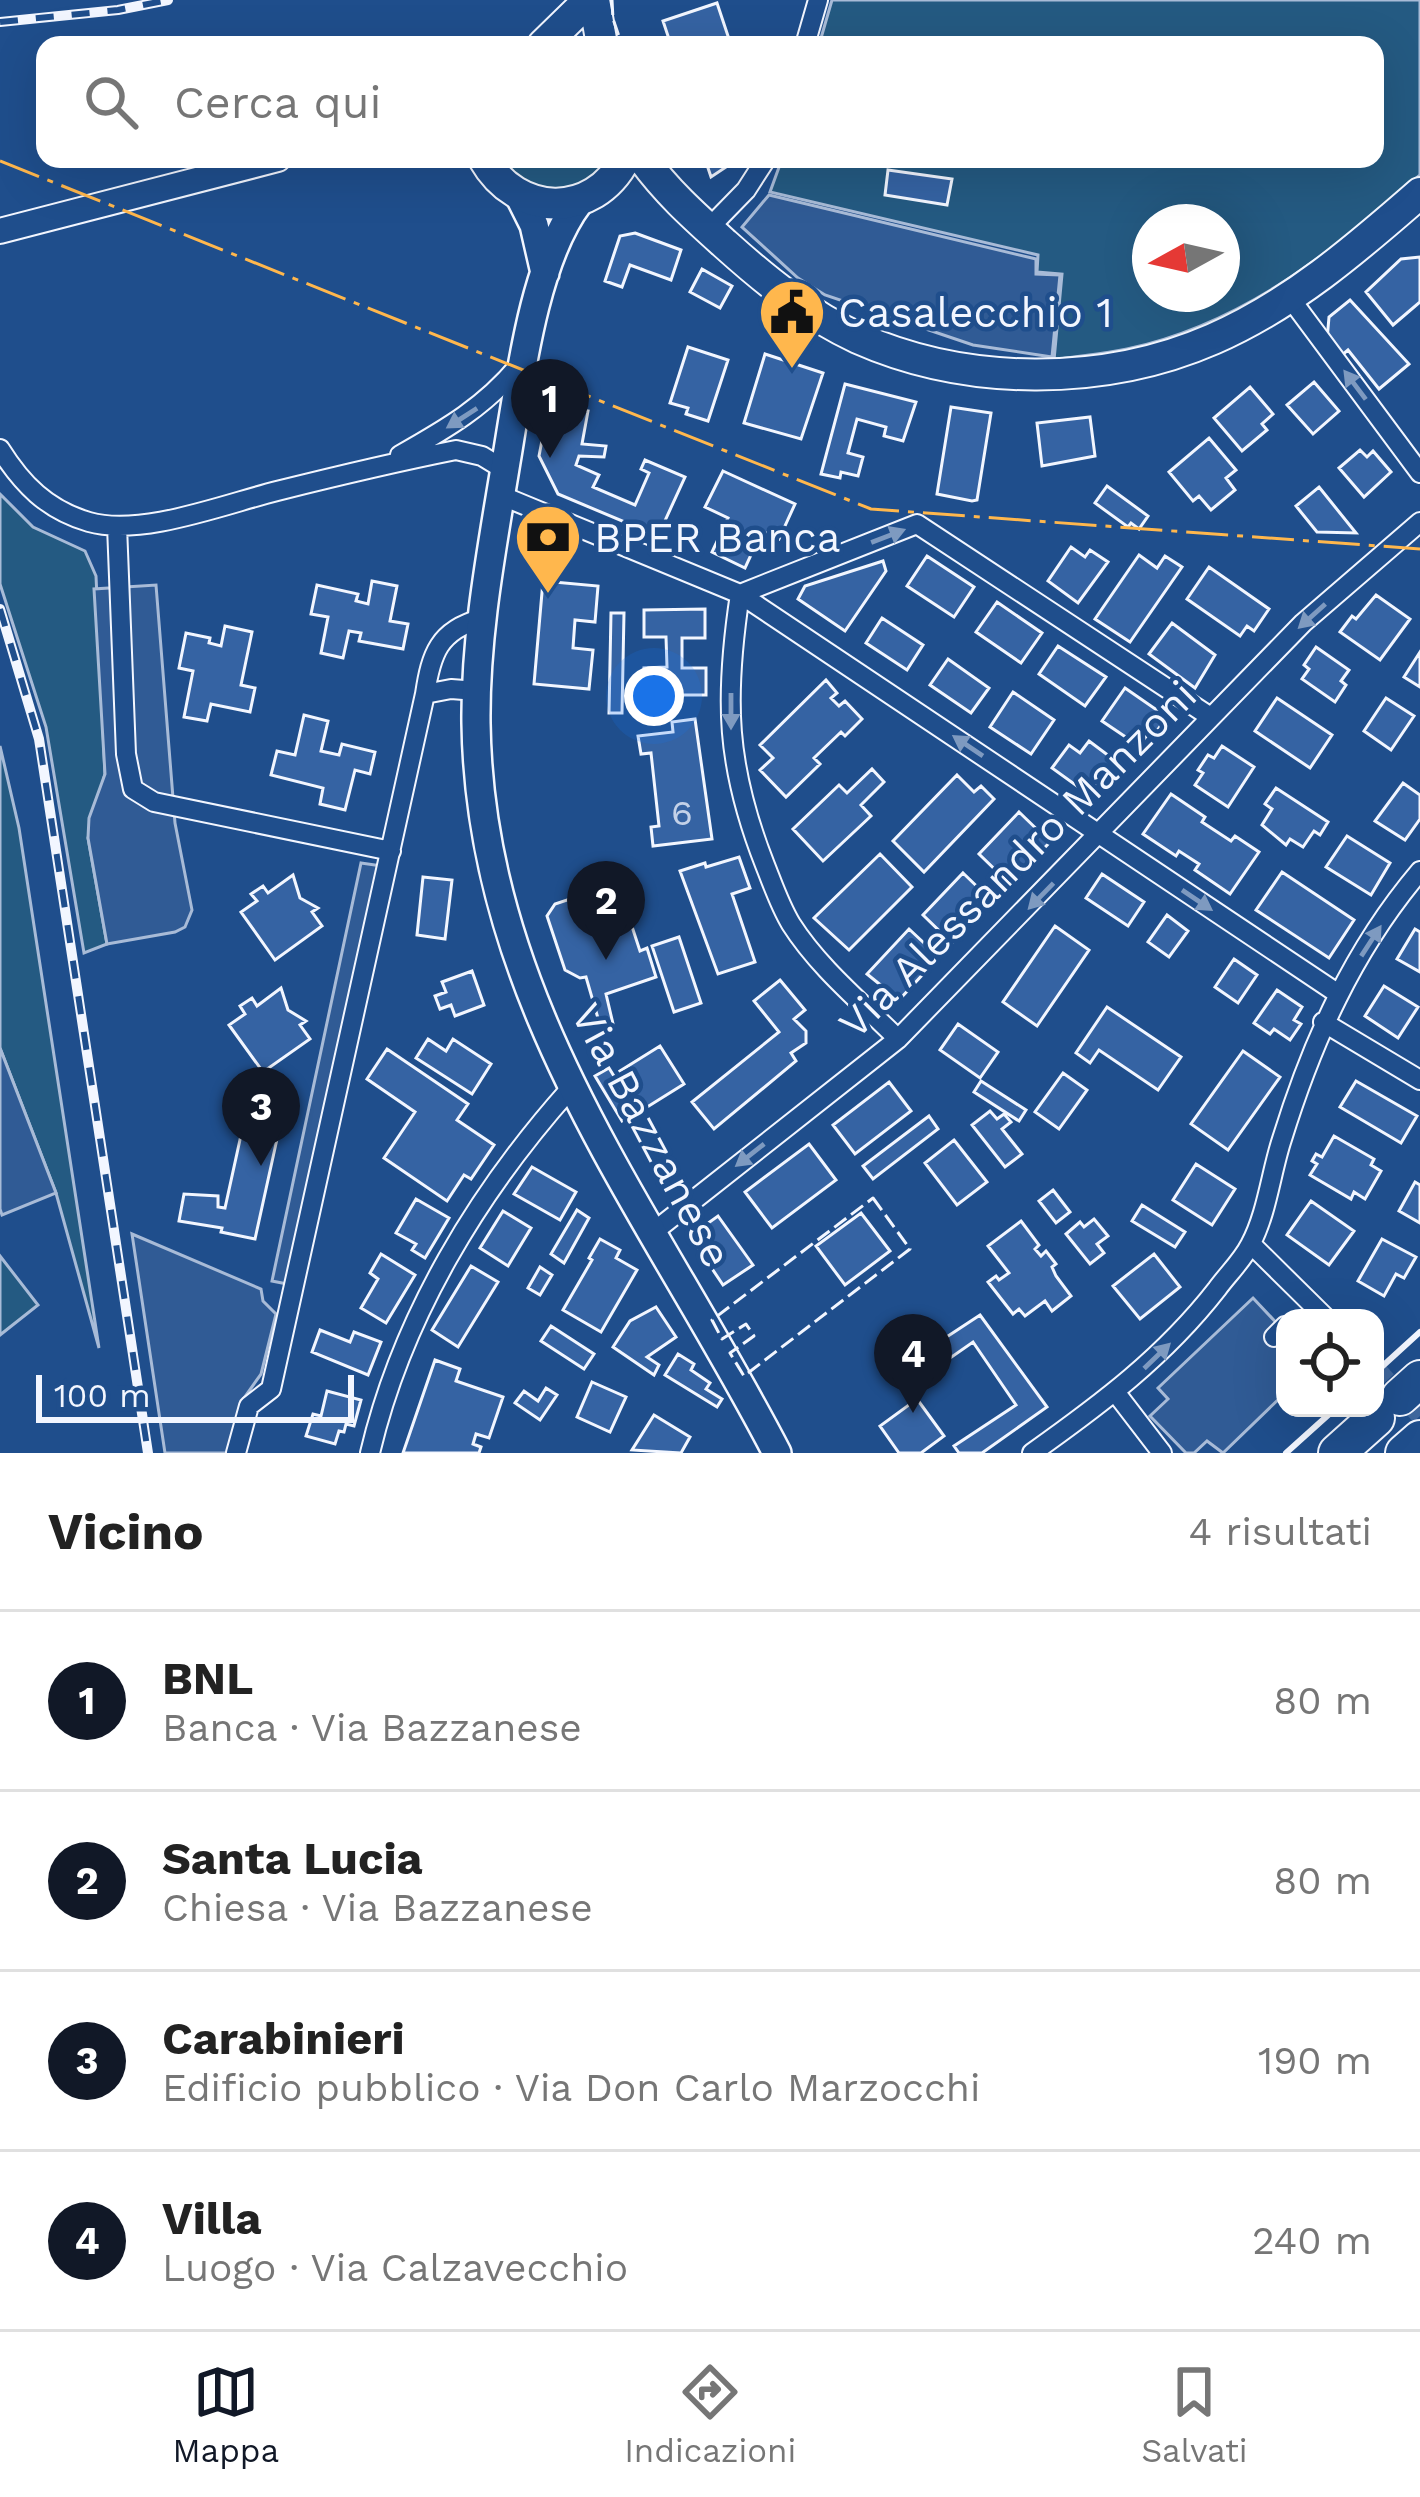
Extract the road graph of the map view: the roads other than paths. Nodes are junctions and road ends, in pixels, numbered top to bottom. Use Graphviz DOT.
graph roads {
  1 [pos="592,0"];
  2 [pos="818,0"];
  3 [pos="553,36"];
  4 [pos="600,36"];
  5 [pos="808,36"];
  6 [pos="243,168"];
  7 [pos="488,168"];
  8 [pos="619,168"];
  9 [pos="650,168"];
  10 [pos="760,168"];
  11 [pos="1420,193"];
  12 [pos="520,197"];
  13 [pos="586,198"];
  14 [pos="680,206"];
  15 [pos="708,229"];
  16 [pos="0,231"];
  17 [pos="544,273"];
  18 [pos="1290,298"];
  19 [pos="526,355"];
  20 [pos="0,449"];
  21 [pos="384,464"];
  22 [pos="1420,472"];
  23 [pos="502,482"];
  24 [pos="1420,522"];
  25 [pos="117,526"];
  26 [pos="740,594"];
  27 [pos="481,620"];
  28 [pos="477,691"];
  29 [pos="425,694"];
  30 [pos="1209,716"];
  31 [pos="1100,834"];
  32 [pos="391,851"];
  33 [pos="1420,872"];
  34 [pos="1402,893"];
  35 [pos="1420,904"];
  36 [pos="1337,993"];
  37 [pos="1323,1022"];
  38 [pos="898,1039"];
  39 [pos="1420,1080"];
  40 [pos="570,1089"];
  41 [pos="652,1233"];
  42 [pos="1251,1244"];
  43 [pos="1310,1302"];
  44 [pos="1303,1309"];
  45 [pos="1317,1309"];
  46 [pos="1116,1394"];
  47 [pos="1398,1398"];
  48 [pos="1420,1438"];
  49 [pos="1157,1451"];
  50 [pos="236,1453"];
  51 [pos="370,1453"];
  52 [pos="777,1453"];
  53 [pos="1032,1453"];
  54 [pos="1337,1453"];
  55 [pos="1404,1453"];
  1 -- 3 [label="main road"];
  1 -- 4 [label="main road"];
  2 -- 5 [label="street"];
  6 -- 16 [label="street"];
  7 -- 12 [label="main road"];
  8 -- 13 [label="main road"];
  9 -- 14 [label="main road"];
  10 -- 15 [label="street"];
  11 -- 18 [label="main road"];
  12 -- 13 [label="main road"];
  12 -- 17 [label="main road, Via Bazzanese"];
  13 -- 14 [label="main road"];
  13 -- 17 [label="main road, Via Bazzanese"];
  14 -- 15 [label="main road"];
  15 -- 18 [label="main road"];
  17 -- 19 [label="main road, Via Bazzanese"];
  22 -- 18 [label="street, one-way"];
  19 -- 21 [label="street, one-way"];
  19 -- 23 [label="main road, Via Bazzanese"];
  20 -- 25 [label="street"];
  21 -- 23 [label="street"];
  21 -- 25 [label="street"];
  23 -- 26 [label="street"];
  23 -- 27 [label="main road, Via Bazzanese"];
  24 -- 30 [label="street, Via Alessandro Manzoni, one-way"];
  25 -- 32 [label="street"];
  26 -- 30 [label="street, one-way"];
  31 -- 26 [label="street, one-way"];
  26 -- 38 [label="street, one-way"];
  27 -- 28 [label="main road, Via Bazzanese"];
  27 -- 29 [label="street"];
  28 -- 29 [label="street"];
  28 -- 40 [label="main road, Via Bazzanese"];
  29 -- 32 [label="street"];
  30 -- 31 [label="street, Via Alessandro Manzoni"];
  31 -- 36 [label="street, one-way"];
  31 -- 38 [label="street, Via Alessandro Manzoni, one-way"];
  32 -- 50 [label="street"];
  33 -- 34 [label="street"];
  34 -- 35 [label="street"];
  36 -- 34 [label="street, one-way"];
  36 -- 37 [label="street"];
  37 -- 39 [label="street"];
  37 -- 42 [label="street"];
  38 -- 41 [label="street, Via Alessandro Manzoni, one-way"];
  40 -- 41 [label="main road, Via Bazzanese"];
  40 -- 51 [label="street"];
  41 -- 52 [label="main road, Via Bazzanese"];
  42 -- 43 [label="street"];
  46 -- 42 [label="street, one-way"];
  43 -- 44 [label="street"];
  43 -- 45 [label="street"];
  46 -- 49 [label="street"];
  46 -- 53 [label="street"];
  47 -- 54 [label="highway"];
  48 -- 55 [label="highway"];
}
